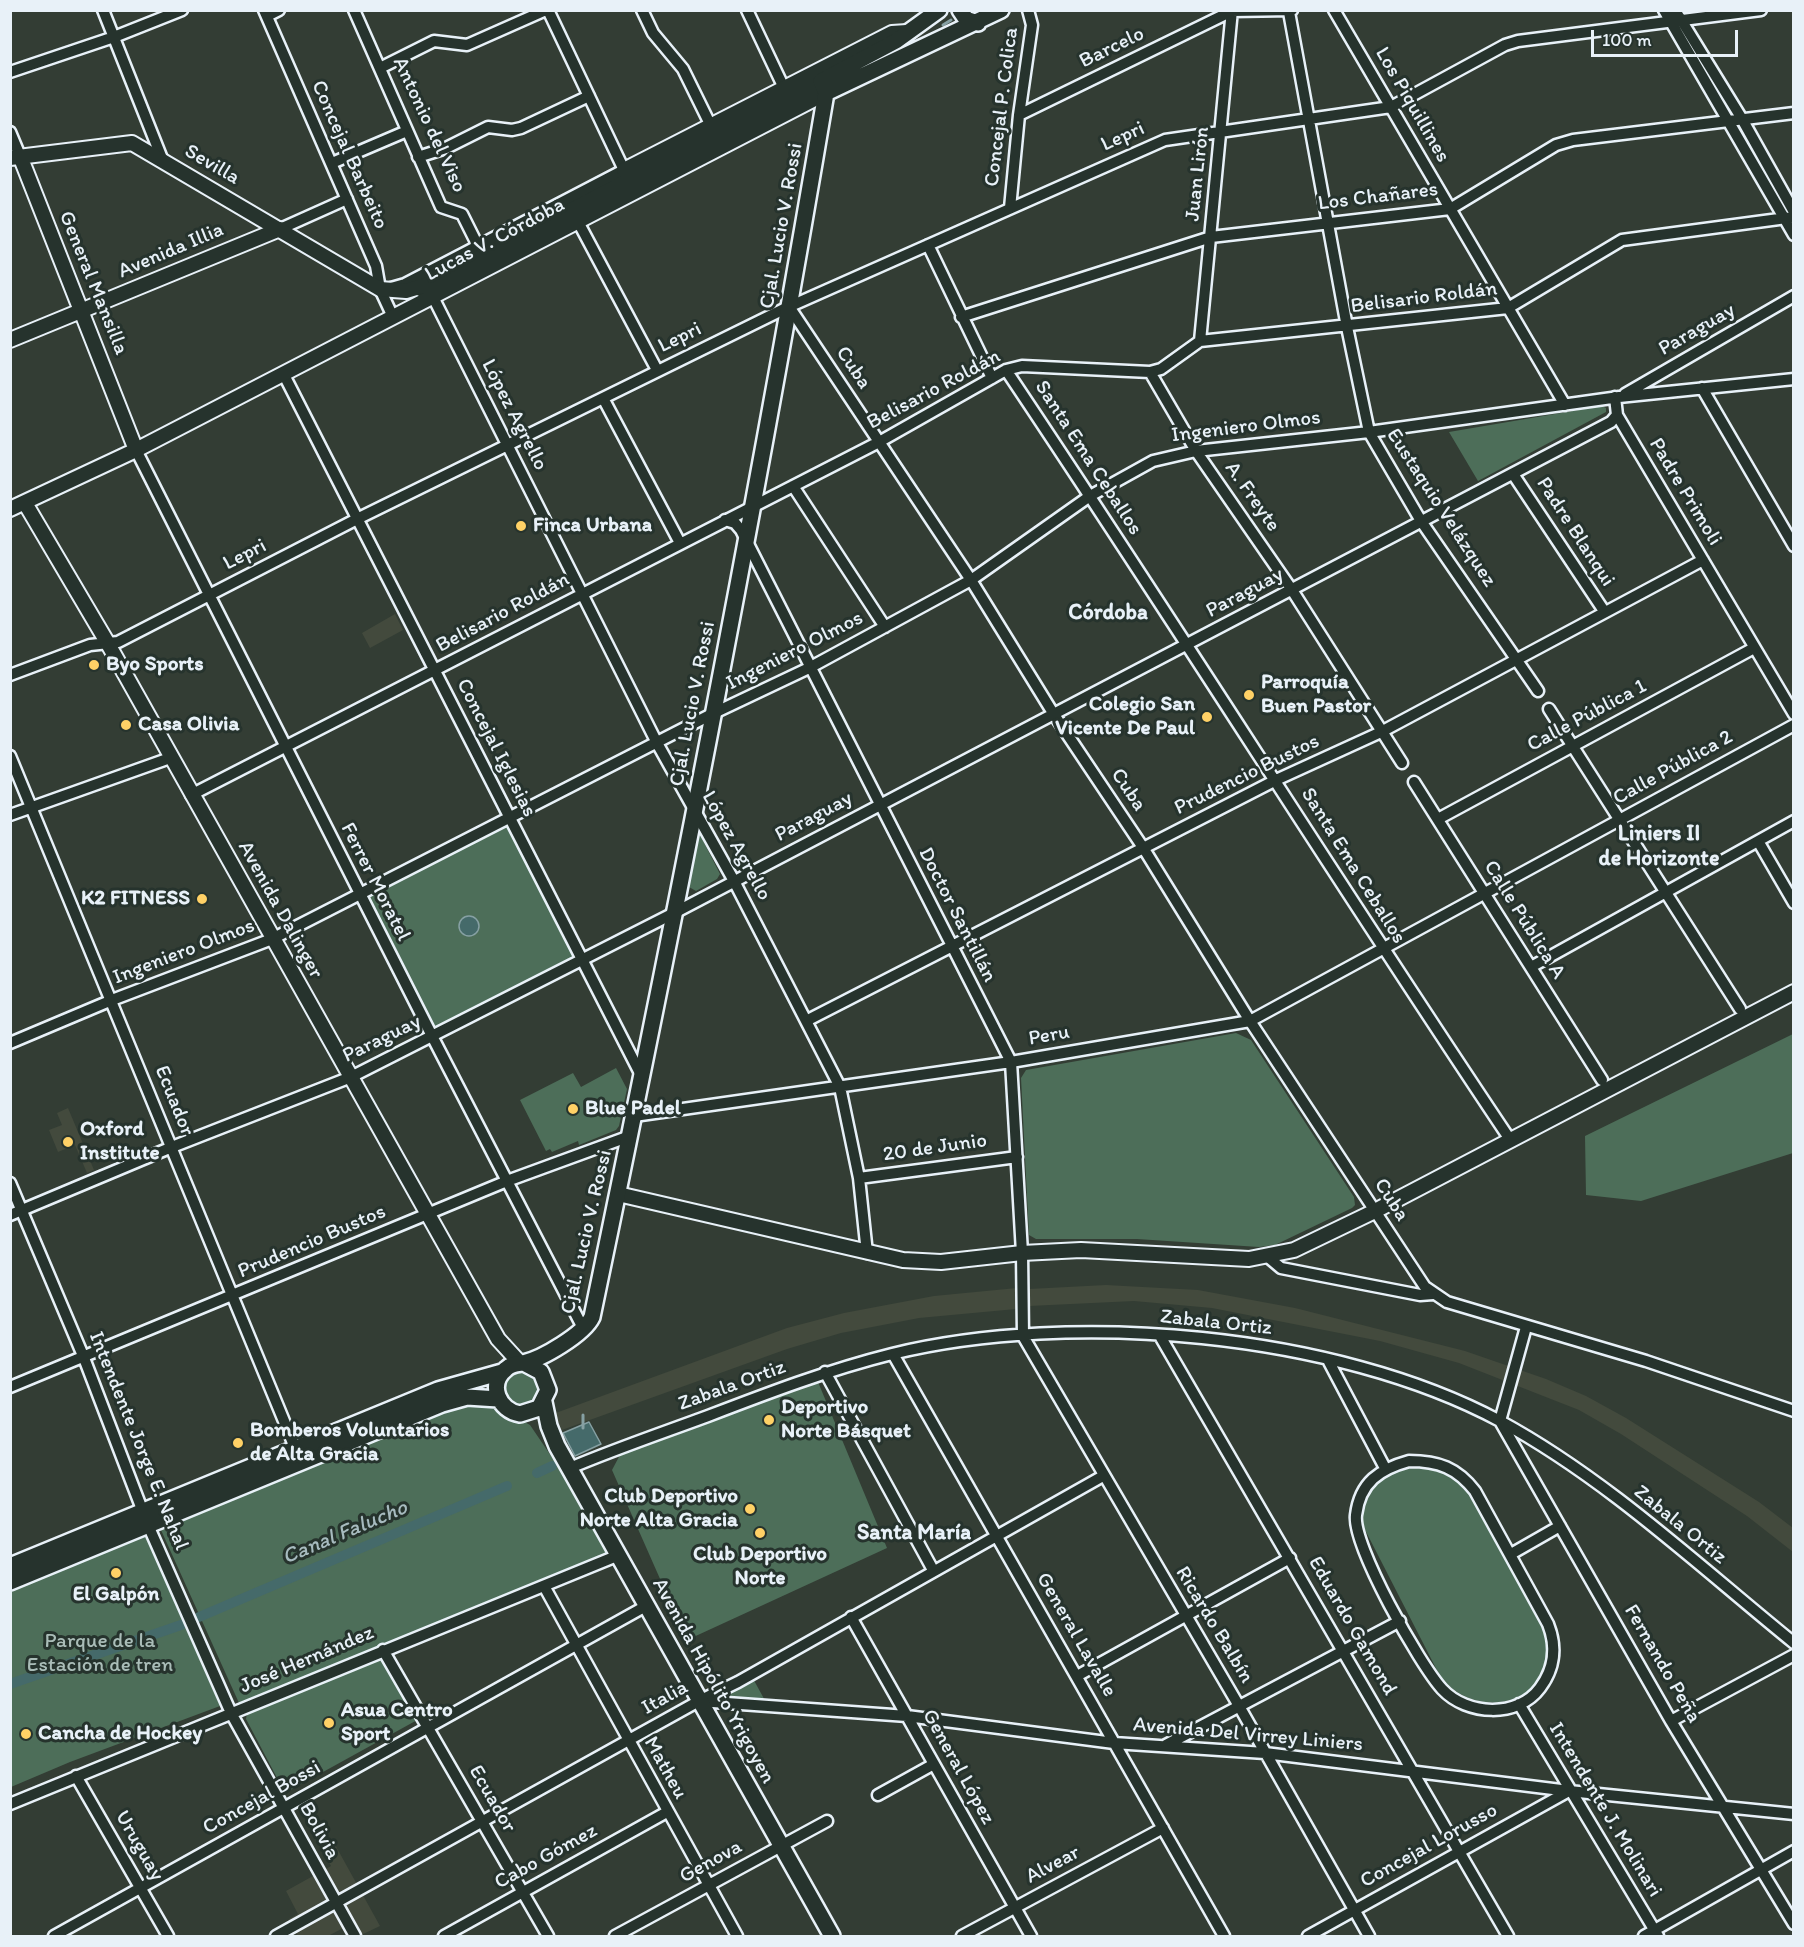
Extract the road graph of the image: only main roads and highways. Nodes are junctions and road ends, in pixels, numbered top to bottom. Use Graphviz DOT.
graph roads {
  1 [pos="939,10"];
  2 [pos="960,10"];
  3 [pos="1001,10"];
  4 [pos="978,23"];
  5 [pos="823,87"];
  6 [pos="578,1334"];
  7 [pos="522,1363"];
  8 [pos="504,1370"];
  9 [pos="544,1375"];
  10 [pos="498,1399"];
  11 [pos="544,1402"];
  12 [pos="528,1414"];
  13 [pos="557,1446"];
  14 [pos="298,1454"];
  15 [pos="146,1518"];
  16 [pos="10,1566"];
  17 [pos="10,1582"];
  18 [pos="832,1936"];
  1 -- 5 [label="main road, Lucas V. Córdoba"];
  2 -- 4 [label="main road"];
  3 -- 4 [label="main road, Lucas V. Córdoba"];
  4 -- 5 [label="main road, Lucas V. Córdoba"];
  5 -- 6 [label="main road, Cjal. Lucio V. Rossi"];
  6 -- 7 [label="main road"];
  6 -- 9 [label="main road"];
  7 -- 8 [label="main road"];
  7 -- 9 [label="main road"];
  8 -- 10 [label="main road"];
  8 -- 14 [label="main road"];
  9 -- 11 [label="main road"];
  10 -- 12 [label="main road"];
  10 -- 14 [label="main road"];
  11 -- 12 [label="main road"];
  11 -- 13 [label="main road, Avenida Hipólito Yrigoyen"];
  12 -- 13 [label="main road, Avenida Hipólito Yrigoyen"];
  13 -- 18 [label="main road, Avenida Hipólito Yrigoyen"];
  14 -- 15 [label="main road"];
  15 -- 16 [label="main road"];
  15 -- 17 [label="main road"];
}
